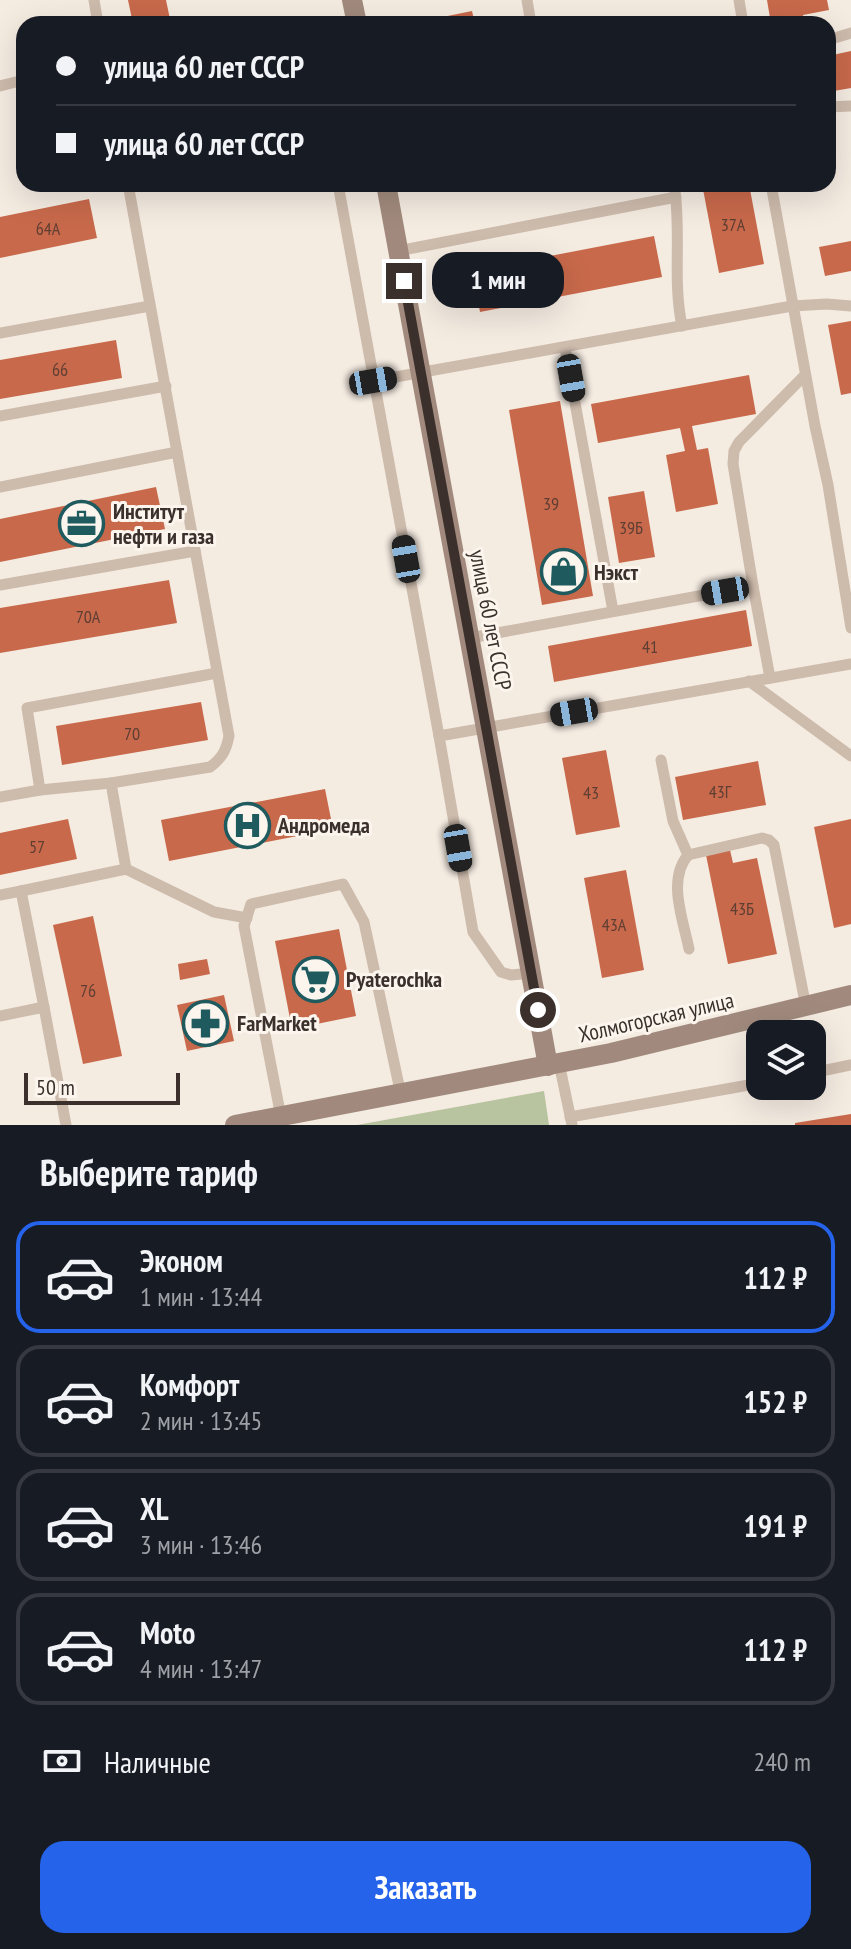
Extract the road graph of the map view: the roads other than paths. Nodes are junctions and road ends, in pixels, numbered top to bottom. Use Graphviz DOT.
graph roads {
  1 [pos="129,192"];
  2 [pos="339,192"];
  3 [pos="387,192"];
  4 [pos="675,192"];
  5 [pos="772,192"];
  6 [pos="676,197"];
  7 [pos="398,251"];
  8 [pos="150,306"];
  9 [pos="792,306"];
  10 [pos="851,306"];
  11 [pos="682,326"];
  12 [pos="0,333"];
  13 [pos="565,348"];
  14 [pos="421,374"];
  15 [pos="805,375"];
  16 [pos="373,381"];
  17 [pos="166,386"];
  18 [pos="0,416"];
  19 [pos="177,452"];
  20 [pos="0,487"];
  21 [pos="195,551"];
  22 [pos="0,585"];
  23 [pos="753,586"];
  24 [pos="613,611"];
  25 [pos="851,628"];
  26 [pos="470,638"];
  27 [pos="851,664"];
  28 [pos="217,673"];
  29 [pos="770,678"];
  30 [pos="749,681"];
  31 [pos="487,727"];
  32 [pos="439,736"];
  33 [pos="851,756"];
  34 [pos="661,760"];
  35 [pos="111,783"];
  36 [pos="40,790"];
  37 [pos="0,797"];
  38 [pos="688,855"];
  39 [pos="126,869"];
  40 [pos="21,891"];
  41 [pos="0,895"];
  42 [pos="247,918"];
  43 [pos="689,949"];
  44 [pos="532,973"];
  45 [pos="851,995"];
  46 [pos="44,1007"];
  47 [pos="806,1007"];
  48 [pos="0,1016"];
  49 [pos="554,1064"];
  50 [pos="851,1065"];
  51 [pos="826,1070"];
  52 [pos="746,1086"];
  53 [pos="401,1095"];
  54 [pos="281,1117"];
  55 [pos="571,1121"];
  56 [pos="66,1125"];
  57 [pos="235,1125"];
  1 -- 8 [label="lane"];
  2 -- 16 [label="lane"];
  3 -- 7 [label="main road, улица 60 лет СССР"];
  4 -- 6 [label="lane"];
  5 -- 9 [label="lane"];
  6 -- 7 [label="lane"];
  6 -- 11 [label="lane"];
  7 -- 14 [label="main road, улица 60 лет СССР"];
  8 -- 12 [label="lane"];
  8 -- 17 [label="lane"];
  9 -- 10 [label="lane"];
  9 -- 11 [label="lane"];
  9 -- 15 [label="lane"];
  11 -- 13 [label="lane"];
  13 -- 14 [label="lane"];
  13 -- 24 [label="lane"];
  14 -- 16 [label="lane"];
  14 -- 26 [label="main road, улица 60 лет СССР"];
  15 -- 23 [label="lane"];
  15 -- 25 [label="lane"];
  16 -- 32 [label="lane"];
  17 -- 18 [label="lane"];
  17 -- 19 [label="lane"];
  19 -- 20 [label="lane"];
  19 -- 21 [label="lane"];
  21 -- 22 [label="lane"];
  21 -- 28 [label="lane"];
  23 -- 24 [label="lane"];
  23 -- 29 [label="lane"];
  24 -- 26 [label="lane"];
  26 -- 31 [label="main road, улица 60 лет СССР"];
  27 -- 29 [label="lane"];
  28 -- 35 [label="lane"];
  28 -- 36 [label="lane"];
  29 -- 30 [label="lane"];
  30 -- 31 [label="lane"];
  30 -- 33 [label="lane"];
  31 -- 32 [label="lane"];
  31 -- 44 [label="main road, улица 60 лет СССР"];
  32 -- 44 [label="lane"];
  34 -- 38 [label="lane"];
  35 -- 36 [label="lane"];
  35 -- 39 [label="lane"];
  36 -- 37 [label="lane"];
  38 -- 43 [label="lane"];
  38 -- 47 [label="lane"];
  39 -- 40 [label="lane"];
  39 -- 42 [label="lane"];
  40 -- 41 [label="lane"];
  40 -- 46 [label="lane"];
  42 -- 53 [label="lane"];
  42 -- 54 [label="lane"];
  44 -- 49 [label="main road, улица 60 лет СССР"];
  45 -- 47 [label="main road, Холмогорская улица"];
  46 -- 48 [label="lane"];
  46 -- 56 [label="lane"];
  47 -- 49 [label="main road, Холмогорская улица"];
  49 -- 53 [label="main road, Холмогорская улица"];
  49 -- 55 [label="lane"];
  50 -- 51 [label="lane"];
  52 -- 55 [label="lane"];
  53 -- 54 [label="main road, Холмогорская улица"];
  54 -- 57 [label="main road, Холмогорская улица"];
}
